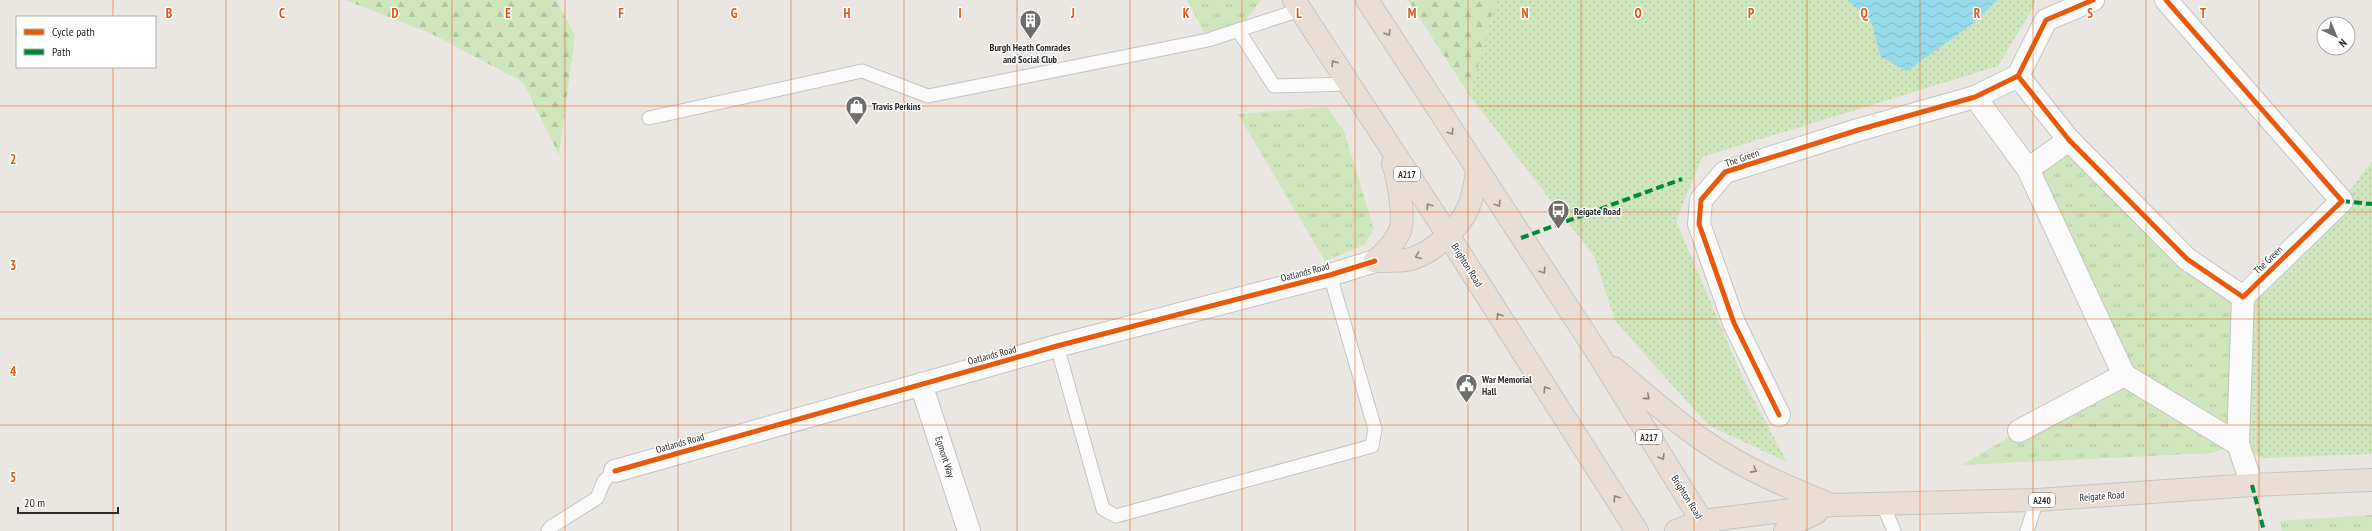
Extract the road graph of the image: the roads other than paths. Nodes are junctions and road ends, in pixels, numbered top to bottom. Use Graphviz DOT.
graph roads {
  1 [pos="1367,0"];
  2 [pos="2093,0"];
  3 [pos="2166,0"];
  4 [pos="1297,5"];
  5 [pos="1238,30"];
  6 [pos="2018,76"];
  7 [pos="1348,84"];
  8 [pos="1976,97"];
  9 [pos="650,118"];
  10 [pos="2068,140"];
  11 [pos="1387,144"];
  12 [pos="2028,169"];
  13 [pos="1477,171"];
  14 [pos="1448,235"];
  15 [pos="1375,261"];
  16 [pos="1330,275"];
  17 [pos="2243,297"];
  18 [pos="1056,346"];
  19 [pos="1597,352"];
  20 [pos="2124,375"];
  21 [pos="921,384"];
  22 [pos="1779,415"];
  23 [pos="2019,431"];
  24 [pos="2238,444"];
  25 [pos="615,471"];
  26 [pos="2372,480"];
  27 [pos="2252,485"];
  28 [pos="2037,500"];
  29 [pos="1832,505"];
  30 [pos="1883,505"];
  31 [pos="1699,528"];
  32 [pos="548,531"];
  33 [pos="969,531"];
  34 [pos="1637,531"];
  35 [pos="1676,531"];
  36 [pos="1785,531"];
  37 [pos="1894,531"];
  38 [pos="2027,531"];
  1 -- 13 [label="highway, Brighton Road / A217, one-way"];
  2 -- 6 [label="street"];
  3 -- 17 [label="street, The Green"];
  4 -- 5 [label="lane"];
  7 -- 4 [label="highway, Brighton Road / A217, one-way"];
  5 -- 7 [label="lane"];
  5 -- 9 [label="lane"];
  6 -- 8 [label="street, The Green"];
  6 -- 10 [label="street"];
  7 -- 11 [label="highway, Brighton Road / A217"];
  8 -- 12 [label="street"];
  8 -- 22 [label="street, The Green"];
  10 -- 12 [label="street"];
  10 -- 17 [label="street"];
  14 -- 11 [label="highway, Brighton Road / A217, one-way"];
  11 -- 15 [label="highway"];
  12 -- 20 [label="street"];
  13 -- 14 [label="highway"];
  13 -- 19 [label="highway, Brighton Road / A217, one-way"];
  14 -- 15 [label="highway, one-way"];
  34 -- 14 [label="highway, Brighton Road / A217, one-way"];
  15 -- 16 [label="street, Oatlands Road"];
  16 -- 18 [label="street, Oatlands Road"];
  16 -- 18 [label="lane"];
  17 -- 24 [label="street"];
  18 -- 21 [label="street, Oatlands Road"];
  19 -- 29 [label="highway, one-way"];
  19 -- 31 [label="highway, Brighton Road / A217, one-way"];
  20 -- 23 [label="street"];
  20 -- 24 [label="street"];
  21 -- 25 [label="street, Oatlands Road"];
  21 -- 33 [label="street, Egmont Way"];
  24 -- 27 [label="street"];
  25 -- 32 [label="lane, Oatlands Road"];
  26 -- 27 [label="highway, Reigate Road / A240"];
  27 -- 28 [label="highway, Reigate Road / A240"];
  28 -- 30 [label="highway, Reigate Road / A240"];
  28 -- 38 [label="lane"];
  29 -- 30 [label="highway, Reigate Road / A240"];
  29 -- 31 [label="highway, A240"];
  29 -- 36 [label="highway"];
  30 -- 37 [label="lane"];
  31 -- 35 [label="highway, A240"];
}
